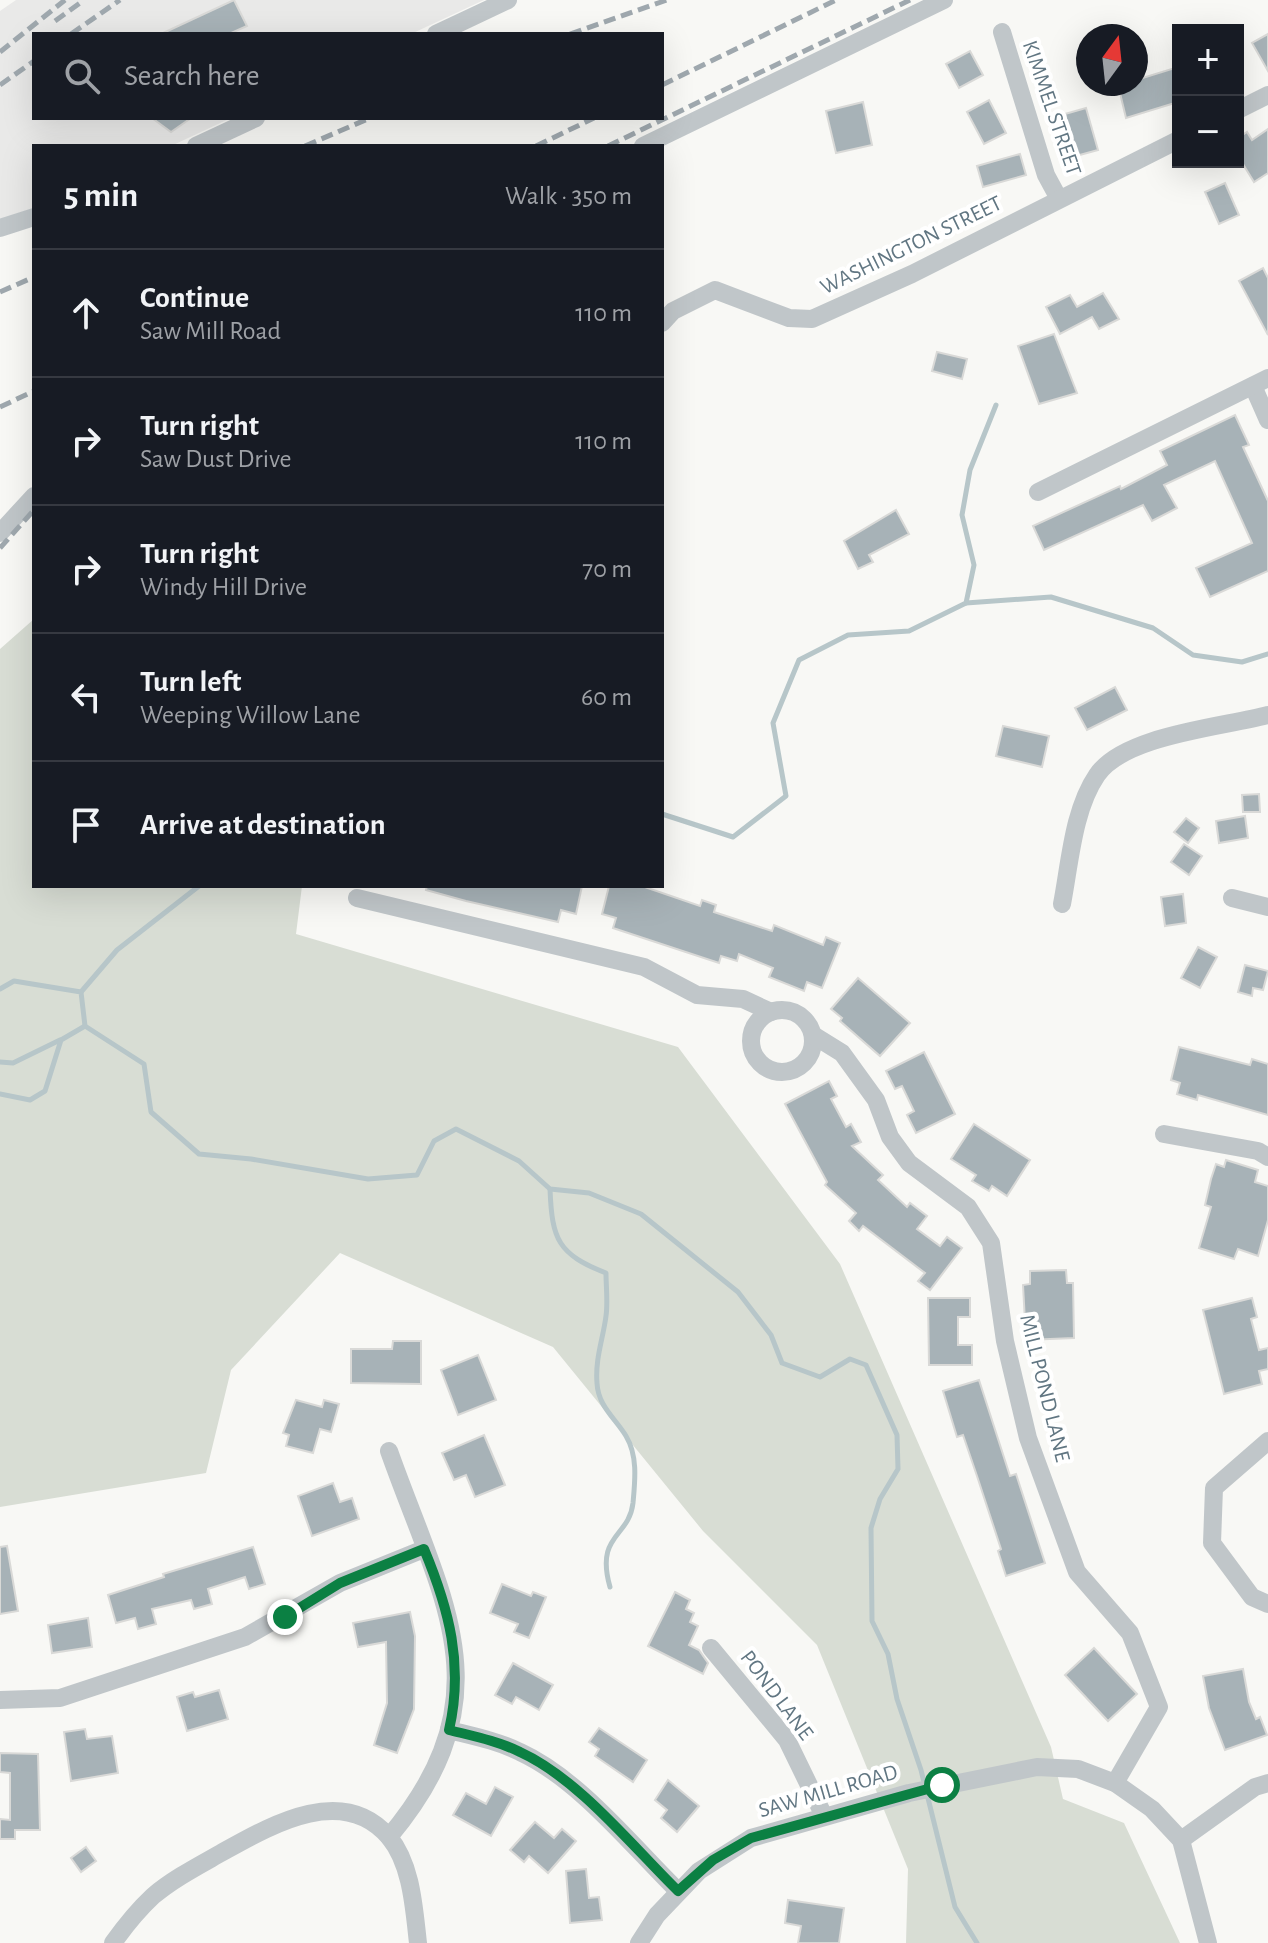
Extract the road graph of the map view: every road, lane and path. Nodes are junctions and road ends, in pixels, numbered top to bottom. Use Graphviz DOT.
graph roads {
  1 [pos="508,0"];
  2 [pos="944,0"];
  3 [pos="440,32"];
  4 [pos="1002,32"];
  5 [pos="1268,95"];
  6 [pos="1244,107"];
  7 [pos="252,120"];
  8 [pos="1172,143"];
  9 [pos="200,144"];
  10 [pos="647,144"];
  11 [pos="1059,199"];
  12 [pos="32,218"];
  13 [pos="0,228"];
  14 [pos="664,321"];
  15 [pos="1261,382"];
  16 [pos="1268,420"];
  17 [pos="1038,492"];
  18 [pos="32,498"];
  19 [pos="0,533"];
  20 [pos="1268,715"];
  21 [pos="357,898"];
  22 [pos="1232,898"];
  23 [pos="1062,904"];
  24 [pos="1268,907"];
  25 [pos="771,1012"];
  26 [pos="813,1035"];
  27 [pos="1164,1134"];
  28 [pos="1268,1157"];
  29 [pos="1268,1441"];
  30 [pos="389,1451"];
  31 [pos="424,1549"];
  32 [pos="1268,1604"];
  33 [pos="711,1648"];
  34 [pos="0,1700"];
  35 [pos="449,1730"];
  36 [pos="1115,1783"];
  37 [pos="1268,1783"];
  38 [pos="824,1816"];
  39 [pos="389,1837"];
  40 [pos="1181,1840"];
  41 [pos="678,1891"];
  42 [pos="113,1943"];
  43 [pos="418,1943"];
  44 [pos="639,1943"];
  45 [pos="1208,1943"];
  1 -- 3 [label="street"];
  2 -- 10 [label="street"];
  4 -- 11 [label="street, KIMMEL STREET"];
  5 -- 6 [label="street"];
  7 -- 9 [label="street"];
  8 -- 11 [label="street, WASHINGTON STREET"];
  11 -- 14 [label="street, WASHINGTON STREET"];
  12 -- 13 [label="street"];
  15 -- 16 [label="street"];
  15 -- 17 [label="street"];
  18 -- 19 [label="street"];
  20 -- 23 [label="street"];
  21 -- 25 [label="street, MILL POND LANE"];
  22 -- 24 [label="street"];
  25 -- 26 [label="street, MILL POND LANE"];
  25 -- 26 [label="street"];
  26 -- 36 [label="street, MILL POND LANE"];
  27 -- 28 [label="street"];
  29 -- 32 [label="street"];
  30 -- 31 [label="street"];
  31 -- 34 [label="street"];
  31 -- 35 [label="street"];
  33 -- 38 [label="street, POND LANE"];
  35 -- 39 [label="street"];
  35 -- 41 [label="street"];
  36 -- 38 [label="street, SAW MILL ROAD"];
  36 -- 40 [label="street, SAW MILL ROAD"];
  37 -- 40 [label="street"];
  38 -- 41 [label="street, SAW MILL ROAD"];
  39 -- 42 [label="street"];
  39 -- 43 [label="street"];
  40 -- 45 [label="street, SAW MILL ROAD"];
  41 -- 44 [label="street, SAW MILL ROAD"];
}
